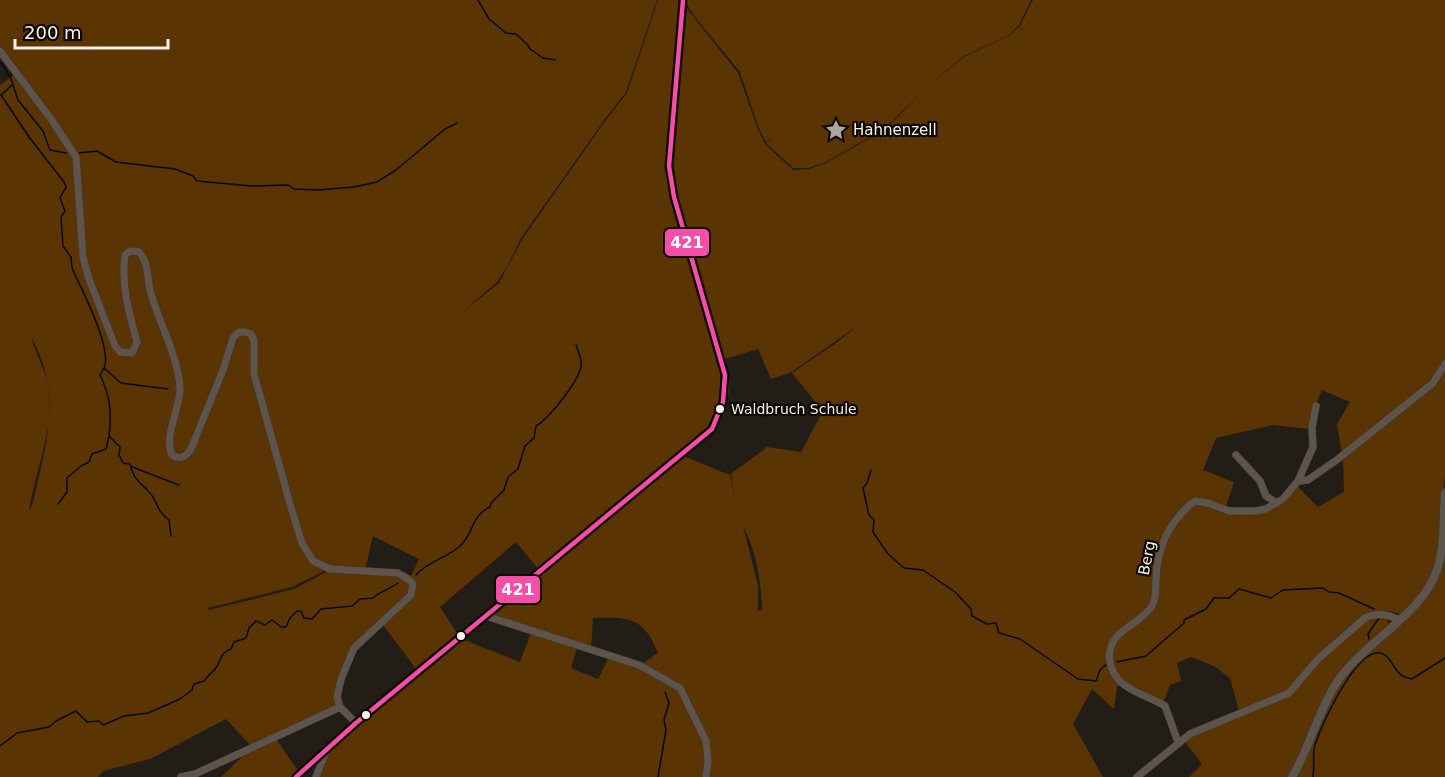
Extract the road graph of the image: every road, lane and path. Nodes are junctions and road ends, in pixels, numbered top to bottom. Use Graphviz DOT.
graph roads {
  1 [pos="682,0"];
  2 [pos="0,51"];
  3 [pos="1445,364"];
  4 [pos="1316,406"];
  5 [pos="1236,455"];
  6 [pos="1298,481"];
  7 [pos="1445,493"];
  8 [pos="1277,503"];
  9 [pos="486,616"];
  10 [pos="1399,620"];
  11 [pos="340,707"];
  12 [pos="356,723"];
  13 [pos="1178,742"];
  14 [pos="328,748"];
  15 [pos="182,777"];
  16 [pos="296,777"];
  17 [pos="316,777"];
  18 [pos="706,777"];
  19 [pos="1137,777"];
  20 [pos="1293,777"];
  1 -- 9 [label="street"];
  2 -- 11 [label="street"];
  3 -- 6 [label="street"];
  4 -- 6 [label="street"];
  5 -- 8 [label="street"];
  6 -- 8 [label="street"];
  7 -- 10 [label="main road"];
  8 -- 13 [label="street, Berg"];
  9 -- 12 [label="street"];
  9 -- 18 [label="street"];
  10 -- 13 [label="street"];
  10 -- 20 [label="main road"];
  11 -- 12 [label="street"];
  11 -- 15 [label="street"];
  12 -- 14 [label="street"];
  13 -- 19 [label="street"];
  14 -- 16 [label="street"];
  14 -- 17 [label="street"];
}
